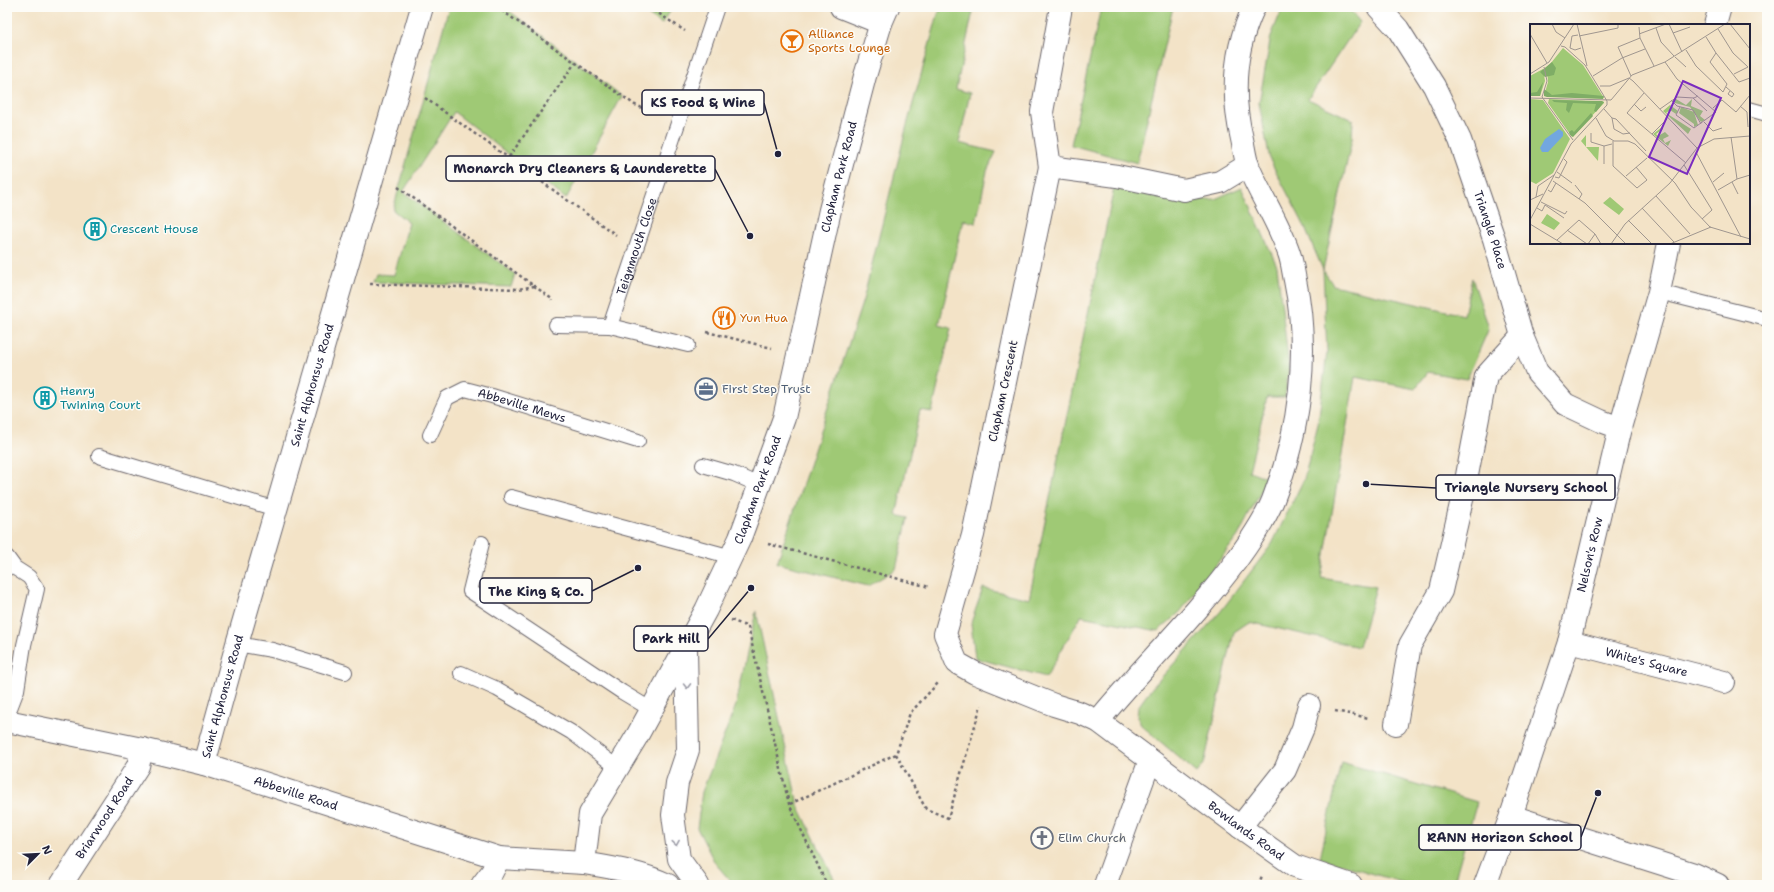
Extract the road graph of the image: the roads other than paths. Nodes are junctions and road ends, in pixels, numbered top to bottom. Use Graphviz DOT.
graph roads {
  1 [pos="422,7"];
  2 [pos="717,7"];
  3 [pos="841,7"];
  4 [pos="1061,7"];
  5 [pos="1254,7"];
  6 [pos="1378,7"];
  7 [pos="1720,7"];
  8 [pos="885,15"];
  9 [pos="1715,24"];
  10 [pos="1750,109"];
  11 [pos="1767,114"];
  12 [pos="1248,165"];
  13 [pos="1050,167"];
  14 [pos="1669,244"];
  15 [pos="1659,292"];
  16 [pos="1767,319"];
  17 [pos="556,325"];
  18 [pos="610,326"];
  19 [pos="1522,336"];
  20 [pos="688,345"];
  21 [pos="1620,428"];
  22 [pos="430,436"];
  23 [pos="638,441"];
  24 [pos="99,456"];
  25 [pos="703,465"];
  26 [pos="759,485"];
  27 [pos="511,497"];
  28 [pos="276,508"];
  29 [pos="482,543"];
  30 [pos="736,548"];
  31 [pos="7,557"];
  32 [pos="1569,642"];
  33 [pos="237,644"];
  34 [pos="686,647"];
  35 [pos="344,672"];
  36 [pos="461,674"];
  37 [pos="1724,682"];
  38 [pos="1309,705"];
  39 [pos="652,710"];
  40 [pos="7,716"];
  41 [pos="7,721"];
  42 [pos="1098,721"];
  43 [pos="1396,724"];
  44 [pos="142,749"];
  45 [pos="1150,760"];
  46 [pos="204,764"];
  47 [pos="618,768"];
  48 [pos="1511,816"];
  49 [pos="1240,827"];
  50 [pos="499,858"];
  51 [pos="584,863"];
  52 [pos="61,885"];
  53 [pos="482,885"];
  54 [pos="668,885"];
  55 [pos="698,885"];
  56 [pos="1105,885"];
  57 [pos="1351,885"];
  58 [pos="1485,885"];
  59 [pos="1718,885"];
  1 -- 28 [label="street, Saint Alphonsus Road"];
  2 -- 18 [label="lane, Teignmouth Close"];
  3 -- 8 [label="street"];
  4 -- 13 [label="street"];
  5 -- 12 [label="street"];
  6 -- 19 [label="street, Triangle Place"];
  7 -- 9 [label="street"];
  8 -- 26 [label="street, Clapham Park Road"];
  10 -- 11 [label="lane"];
  12 -- 13 [label="street"];
  12 -- 42 [label="street"];
  13 -- 42 [label="street, Clapham Crescent"];
  14 -- 15 [label="street, Nelson's Row"];
  15 -- 16 [label="lane"];
  15 -- 21 [label="street, Nelson's Row"];
  17 -- 18 [label="lane"];
  18 -- 20 [label="lane"];
  19 -- 21 [label="street, Triangle Place"];
  19 -- 43 [label="street"];
  21 -- 32 [label="street, Nelson's Row"];
  22 -- 23 [label="lane, Abbeville Mews"];
  24 -- 28 [label="lane"];
  25 -- 26 [label="lane"];
  26 -- 30 [label="street, Clapham Park Road"];
  27 -- 30 [label="lane"];
  28 -- 33 [label="street, Saint Alphonsus Road"];
  29 -- 39 [label="lane"];
  30 -- 34 [label="street, Clapham Park Road"];
  31 -- 40 [label="lane"];
  32 -- 37 [label="street, White's Square"];
  32 -- 48 [label="street, Nelson's Row"];
  33 -- 35 [label="lane"];
  33 -- 46 [label="street, Saint Alphonsus Road"];
  34 -- 39 [label="street, Clapham Park Road"];
  34 -- 55 [label="street, one-way"];
  36 -- 47 [label="lane"];
  38 -- 49 [label="street"];
  39 -- 47 [label="street, Clapham Park Road"];
  41 -- 44 [label="street, Abbeville Road"];
  42 -- 45 [label="street"];
  44 -- 46 [label="street, Abbeville Road"];
  44 -- 52 [label="street, Briarwood Road"];
  45 -- 49 [label="street, Bowlands Road"];
  45 -- 56 [label="street"];
  46 -- 50 [label="street, Abbeville Road"];
  47 -- 51 [label="street, Clapham Park Road"];
  48 -- 58 [label="street"];
  48 -- 59 [label="street"];
  49 -- 57 [label="street, Bowlands Road"];
  50 -- 51 [label="street, Abbeville Road"];
  50 -- 53 [label="street"];
  51 -- 54 [label="street"];
}
